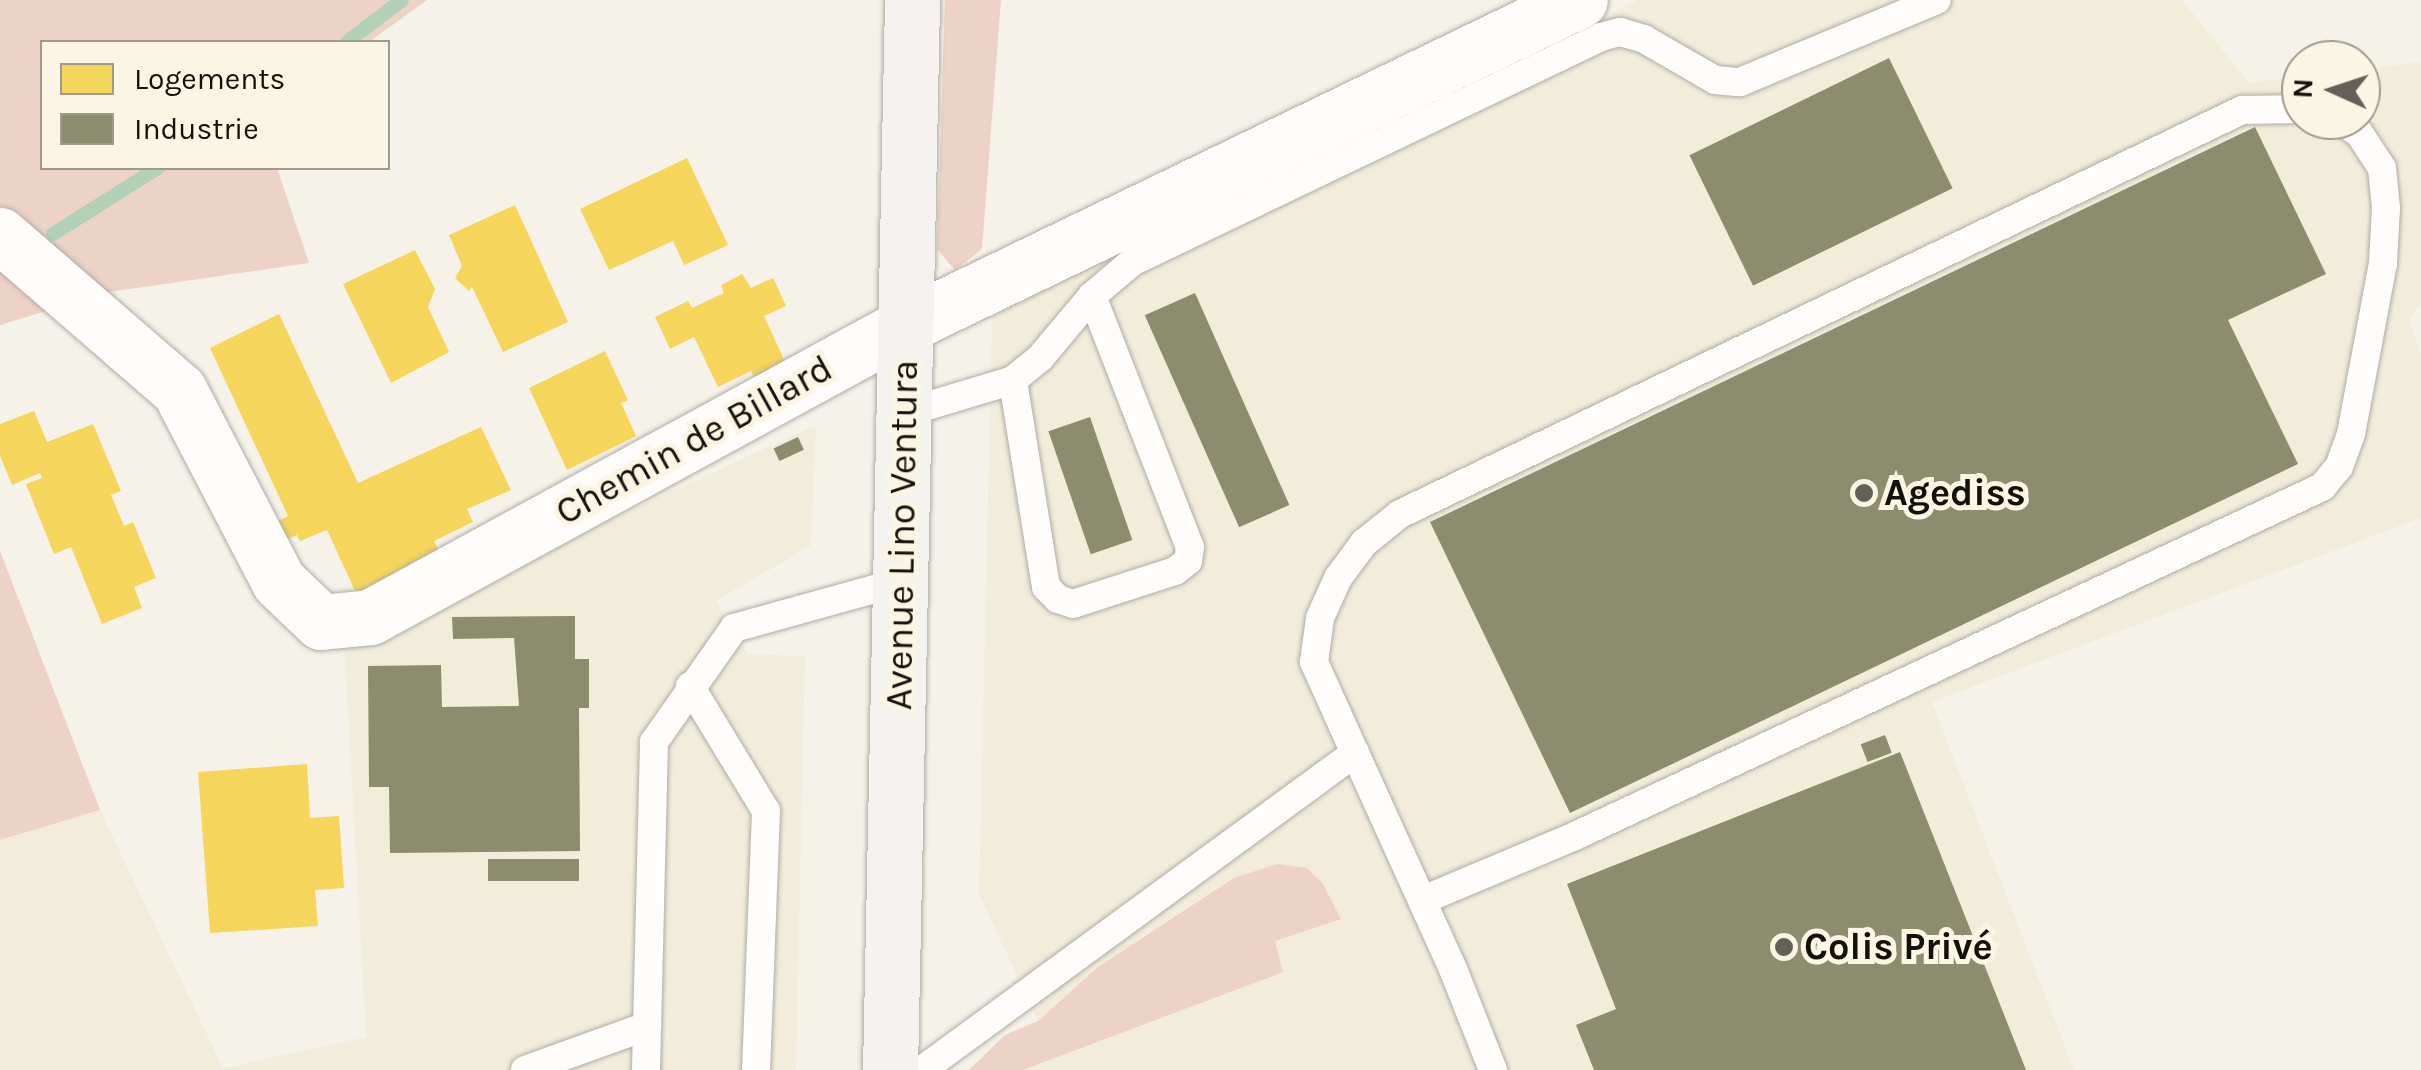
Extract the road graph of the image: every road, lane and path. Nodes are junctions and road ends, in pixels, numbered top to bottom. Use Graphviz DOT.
graph roads {
  1 [pos="912,0"];
  2 [pos="1580,0"];
  3 [pos="1937,0"];
  4 [pos="2281,109"];
  5 [pos="2363,140"];
  6 [pos="0,235"];
  7 [pos="1092,296"];
  8 [pos="906,325"];
  9 [pos="1014,380"];
  10 [pos="904,414"];
  11 [pos="900,582"];
  12 [pos="690,686"];
  13 [pos="1354,753"];
  14 [pos="1422,900"];
  15 [pos="647,1026"];
  16 [pos="525,1070"];
  17 [pos="646,1070"];
  18 [pos="756,1070"];
  19 [pos="890,1070"];
  20 [pos="922,1070"];
  21 [pos="1493,1070"];
  1 -- 8 [label="main road, Avenue Lino Ventura"];
  2 -- 8 [label="street, Chemin de Billard"];
  3 -- 7 [label="lane"];
  4 -- 13 [label="lane"];
  5 -- 14 [label="lane"];
  6 -- 8 [label="street, Chemin de Billard"];
  7 -- 9 [label="lane"];
  7 -- 9 [label="lane"];
  8 -- 10 [label="main road, Avenue Lino Ventura"];
  9 -- 10 [label="lane"];
  10 -- 11 [label="main road, Avenue Lino Ventura"];
  11 -- 12 [label="lane"];
  11 -- 19 [label="main road, Avenue Lino Ventura"];
  12 -- 15 [label="lane"];
  12 -- 18 [label="lane"];
  13 -- 14 [label="lane"];
  13 -- 20 [label="lane"];
  14 -- 21 [label="lane"];
  15 -- 16 [label="lane"];
  15 -- 17 [label="lane"];
}
